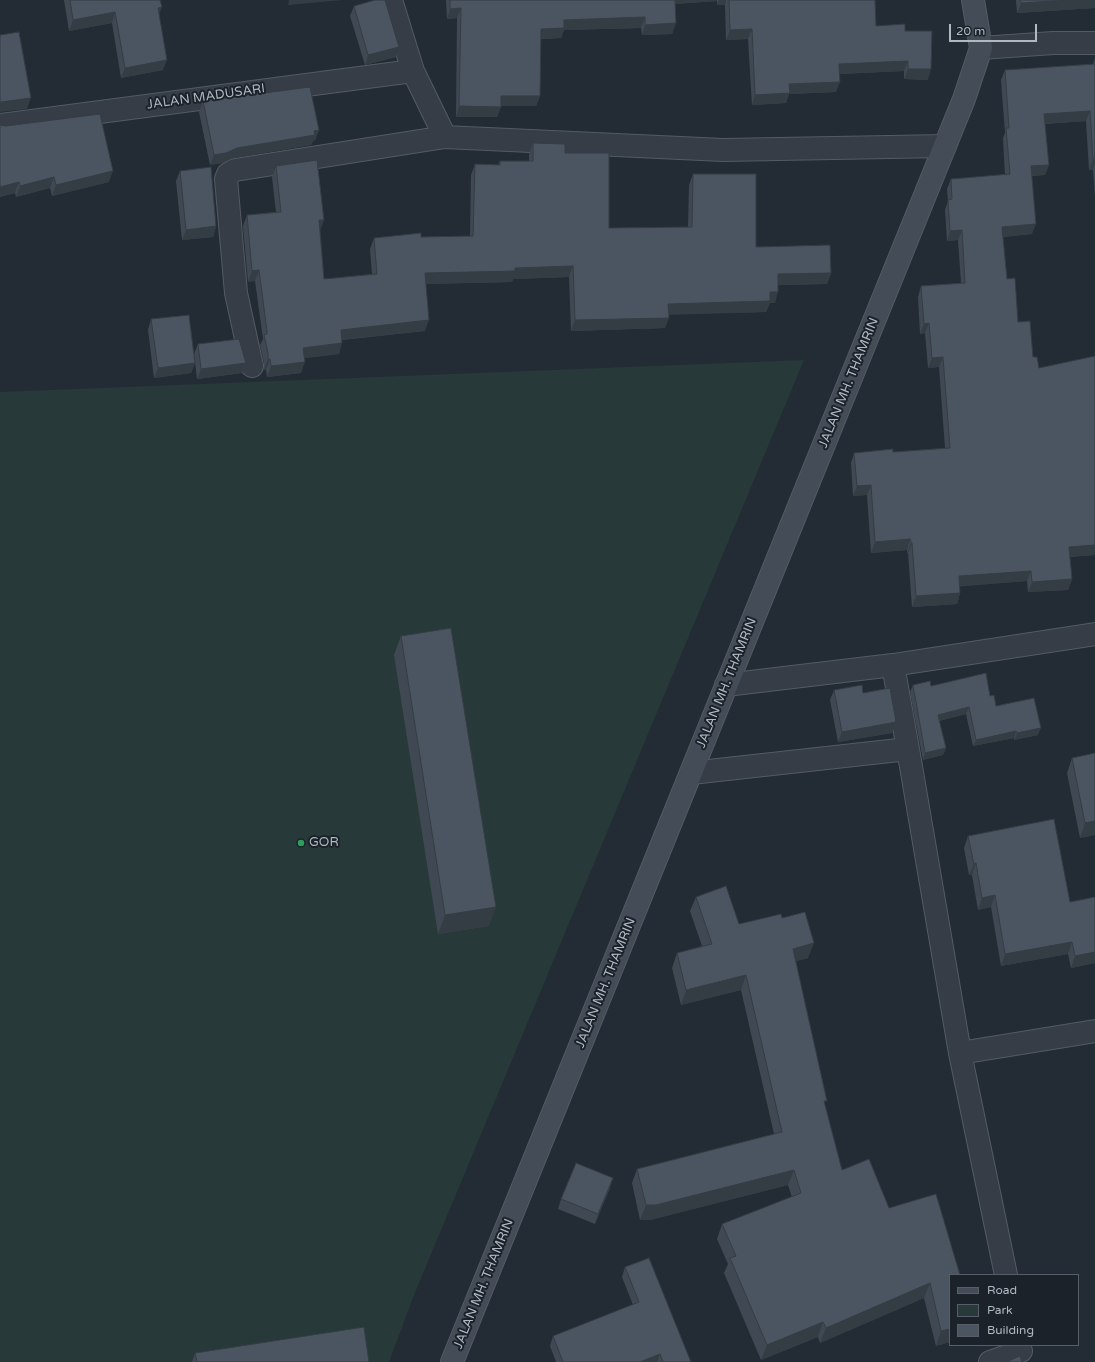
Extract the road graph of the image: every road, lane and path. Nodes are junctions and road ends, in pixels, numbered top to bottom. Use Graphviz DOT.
graph roads {
  1 [pos="391,0"];
  2 [pos="973,0"];
  3 [pos="1095,43"];
  4 [pos="980,48"];
  5 [pos="413,70"];
  6 [pos="0,125"];
  7 [pos="445,137"];
  8 [pos="945,146"];
  9 [pos="252,366"];
  10 [pos="1095,634"];
  11 [pos="893,665"];
  12 [pos="726,685"];
  13 [pos="908,749"];
  14 [pos="691,773"];
  15 [pos="1095,1031"];
  16 [pos="960,1053"];
  17 [pos="1006,1274"];
  18 [pos="1023,1353"];
  19 [pos="452,1362"];
  20 [pos="990,1362"];
  1 -- 5 [label="street"];
  2 -- 4 [label="main road, JALAN MH. THAMRIN"];
  3 -- 4 [label="street"];
  4 -- 8 [label="main road, JALAN MH. THAMRIN"];
  5 -- 6 [label="street, JALAN MADUSARI"];
  5 -- 7 [label="street"];
  7 -- 8 [label="street"];
  7 -- 9 [label="street"];
  8 -- 12 [label="main road, JALAN MH. THAMRIN"];
  10 -- 11 [label="street"];
  11 -- 12 [label="street"];
  11 -- 13 [label="street"];
  12 -- 14 [label="main road, JALAN MH. THAMRIN"];
  13 -- 14 [label="street"];
  13 -- 16 [label="street"];
  14 -- 19 [label="main road, JALAN MH. THAMRIN"];
  15 -- 16 [label="street"];
  16 -- 17 [label="street"];
  18 -- 20 [label="street"];
}
